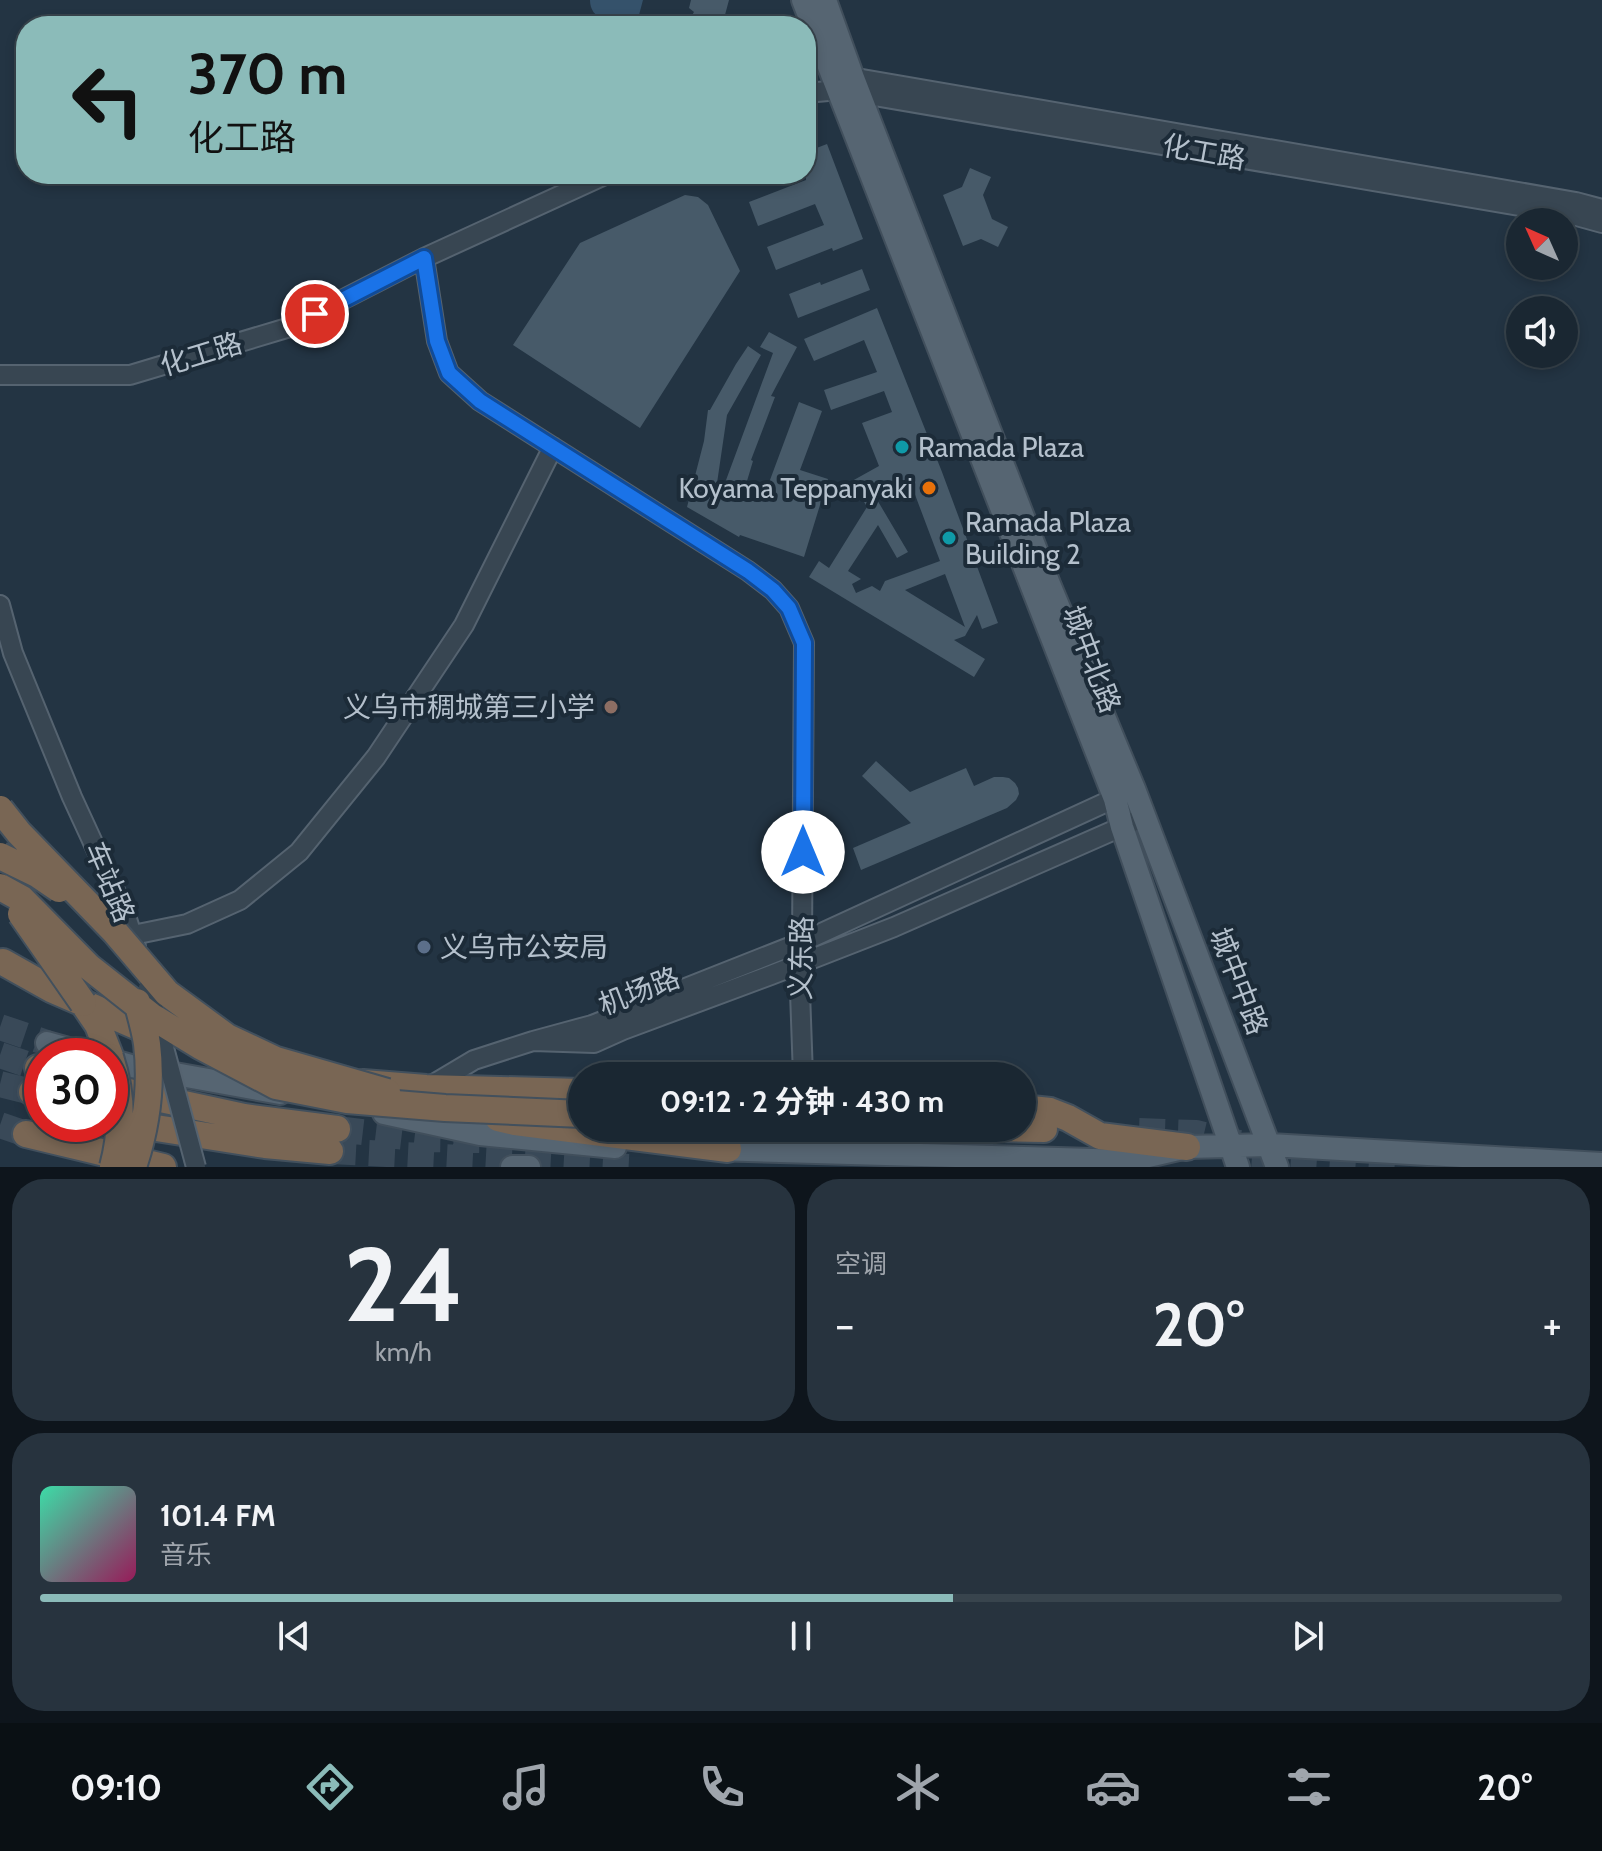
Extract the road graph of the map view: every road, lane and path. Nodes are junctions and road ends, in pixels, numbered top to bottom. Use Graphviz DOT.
graph roads {
  1 [pos="825,0"];
  2 [pos="816,25"];
  3 [pos="846,84"];
  4 [pos="816,91"];
  5 [pos="585,184"];
  6 [pos="1602,209"];
  7 [pos="1602,223"];
  8 [pos="424,258"];
  9 [pos="0,375"];
  10 [pos="553,447"];
  11 [pos="0,605"];
  12 [pos="1124,794"];
  13 [pos="0,809"];
  14 [pos="1144,817"];
  15 [pos="1122,827"];
  16 [pos="0,856"];
  17 [pos="0,875"];
  18 [pos="0,887"];
  19 [pos="133,935"];
  20 [pos="802,942"];
  21 [pos="3,962"];
  22 [pos="799,964"];
  23 [pos="103,1038"];
  24 [pos="533,1041"];
  25 [pos="802,1062"];
  26 [pos="128,1065"];
  27 [pos="311,1078"];
  28 [pos="426,1088"];
  29 [pos="128,1092"];
  30 [pos="568,1092"];
  31 [pos="445,1108"];
  32 [pos="1036,1110"];
  33 [pos="568,1113"];
  34 [pos="128,1122"];
  35 [pos="1036,1129"];
  36 [pos="1044,1129"];
  37 [pos="59,1142"];
  38 [pos="118,1142"];
  39 [pos="1187,1147"];
  40 [pos="728,1149"];
  41 [pos="1234,1156"];
  42 [pos="1273,1156"];
  43 [pos="1602,1164"];
  44 [pos="113,1167"];
  45 [pos="133,1167"];
  46 [pos="163,1167"];
  47 [pos="196,1167"];
  48 [pos="512,1167"];
  49 [pos="529,1167"];
  1 -- 3 [label="main road, 城中北路"];
  2 -- 3 [label="main road, 城中北路"];
  3 -- 4 [label="street, 化工路"];
  3 -- 6 [label="street, 化工路"];
  3 -- 7 [label="street, 化工路"];
  3 -- 12 [label="main road, 城中北路"];
  5 -- 8 [label="street, 化工路"];
  8 -- 9 [label="street, 化工路"];
  8 -- 10 [label="street, 义东路"];
  10 -- 19 [label="street"];
  10 -- 20 [label="street, 义东路"];
  11 -- 19 [label="street, 车站路"];
  12 -- 14 [label="main road, 城中北路"];
  12 -- 15 [label="main road, 城中北路"];
  12 -- 20 [label="street, 机场路"];
  13 -- 31 [label="highway, bridge"];
  14 -- 15 [label="street, 机场路"];
  14 -- 42 [label="main road, 城中中路"];
  15 -- 22 [label="street, 机场路"];
  15 -- 41 [label="main road, 城中北路"];
  16 -- 45 [label="highway, bridge"];
  17 -- 23 [label="highway, bridge"];
  18 -- 31 [label="highway, bridge"];
  19 -- 47 [label="street, 车站路, bridge"];
  20 -- 22 [label="street, 义东路"];
  20 -- 24 [label="street, 机场路"];
  21 -- 27 [label="highway"];
  22 -- 24 [label="street, 机场路"];
  22 -- 25 [label="street, 义东路"];
  24 -- 28 [label="street"];
  26 -- 40 [label="main road"];
  27 -- 28 [label="highway"];
  27 -- 40 [label="highway"];
  28 -- 30 [label="highway"];
  29 -- 34 [label="highway"];
  31 -- 33 [label="highway, bridge"];
  32 -- 39 [label="highway"];
  35 -- 36 [label="highway"];
  37 -- 46 [label="highway"];
  38 -- 44 [label="highway, bridge"];
  39 -- 40 [label="main road"];
  39 -- 41 [label="main road"];
  41 -- 42 [label="main road"];
  42 -- 43 [label="main road"];
  48 -- 49 [label="main road"];
}
